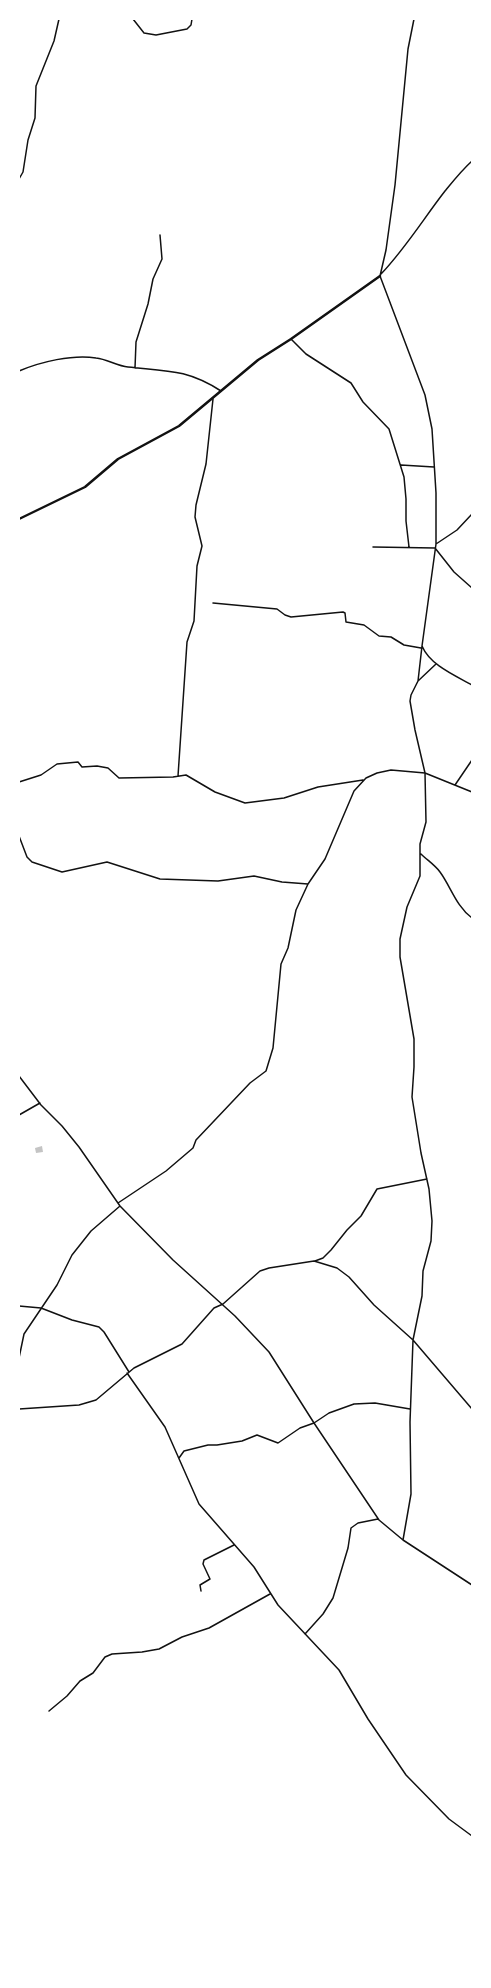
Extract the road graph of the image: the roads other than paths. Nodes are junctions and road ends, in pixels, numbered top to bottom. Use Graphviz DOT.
graph roads {
  1 [pos="58,19"];
  2 [pos="133,19"];
  3 [pos="192,19"];
  4 [pos="414,19"];
  5 [pos="472,161"];
  6 [pos="19,180"];
  7 [pos="160,235"];
  8 [pos="380,276"];
  9 [pos="291,339"];
  10 [pos="135,368"];
  11 [pos="19,371"];
  12 [pos="221,392"];
  13 [pos="213,399"];
  14 [pos="401,465"];
  15 [pos="434,468"];
  16 [pos="472,514"];
  17 [pos="19,519"];
  18 [pos="436,544"];
  19 [pos="373,547"];
  20 [pos="409,547"];
  21 [pos="435,548"];
  22 [pos="472,588"];
  23 [pos="213,603"];
  24 [pos="422,647"];
  25 [pos="436,664"];
  26 [pos="418,680"];
  27 [pos="472,684"];
  28 [pos="472,760"];
  29 [pos="425,773"];
  30 [pos="178,776"];
  31 [pos="363,780"];
  32 [pos="19,782"];
  33 [pos="455,785"];
  34 [pos="472,792"];
  35 [pos="19,836"];
  36 [pos="421,854"];
  37 [pos="308,884"];
  38 [pos="472,918"];
  39 [pos="19,1076"];
  40 [pos="40,1103"];
  41 [pos="19,1115"];
  42 [pos="427,1179"];
  43 [pos="118,1203"];
  44 [pos="120,1206"];
  45 [pos="314,1261"];
  46 [pos="223,1304"];
  47 [pos="19,1306"];
  48 [pos="41,1308"];
  49 [pos="413,1340"];
  50 [pos="19,1358"];
  51 [pos="128,1372"];
  52 [pos="19,1409"];
  53 [pos="411,1409"];
  54 [pos="472,1409"];
  55 [pos="314,1423"];
  56 [pos="179,1458"];
  57 [pos="378,1519"];
  58 [pos="403,1540"];
  59 [pos="234,1545"];
  60 [pos="472,1585"];
  61 [pos="201,1591"];
  62 [pos="270,1594"];
  63 [pos="305,1634"];
  64 [pos="49,1712"];
  65 [pos="472,1836"];
  1 -- 6 [label="street"];
  2 -- 3 [label="street"];
  4 -- 8 [label="street"];
  5 -- 8 [label="street"];
  7 -- 10 [label="street"];
  8 -- 9 [label="main road"];
  8 -- 15 [label="street"];
  9 -- 12 [label="main road"];
  9 -- 14 [label="street"];
  10 -- 11 [label="street"];
  10 -- 12 [label="street"];
  12 -- 13 [label="main road"];
  13 -- 17 [label="main road"];
  13 -- 30 [label="street"];
  14 -- 15 [label="street"];
  14 -- 20 [label="street"];
  15 -- 18 [label="street"];
  16 -- 18 [label="street"];
  18 -- 21 [label="street"];
  19 -- 20 [label="street"];
  20 -- 21 [label="street"];
  21 -- 22 [label="street"];
  21 -- 24 [label="street"];
  23 -- 24 [label="street"];
  24 -- 25 [label="street"];
  24 -- 26 [label="street"];
  25 -- 26 [label="street"];
  25 -- 27 [label="street"];
  26 -- 29 [label="street"];
  28 -- 33 [label="street"];
  29 -- 31 [label="street"];
  29 -- 33 [label="street"];
  29 -- 36 [label="street"];
  30 -- 31 [label="street"];
  30 -- 32 [label="street"];
  31 -- 37 [label="street"];
  33 -- 34 [label="street"];
  35 -- 37 [label="street"];
  36 -- 38 [label="street"];
  36 -- 42 [label="street"];
  37 -- 43 [label="street"];
  39 -- 40 [label="street"];
  40 -- 41 [label="street"];
  40 -- 43 [label="street"];
  42 -- 45 [label="street"];
  42 -- 49 [label="street"];
  43 -- 44 [label="street"];
  44 -- 46 [label="street"];
  44 -- 48 [label="street"];
  45 -- 46 [label="street"];
  45 -- 49 [label="street"];
  46 -- 51 [label="street"];
  46 -- 55 [label="street"];
  47 -- 48 [label="street"];
  48 -- 50 [label="street"];
  48 -- 51 [label="street"];
  49 -- 53 [label="street"];
  49 -- 54 [label="street"];
  51 -- 52 [label="street"];
  51 -- 56 [label="street"];
  53 -- 55 [label="street"];
  53 -- 58 [label="street"];
  55 -- 56 [label="street"];
  55 -- 57 [label="street"];
  56 -- 59 [label="street"];
  57 -- 58 [label="street"];
  57 -- 63 [label="street"];
  58 -- 60 [label="street"];
  59 -- 61 [label="street"];
  59 -- 62 [label="street"];
  62 -- 63 [label="street"];
  62 -- 64 [label="street"];
  63 -- 65 [label="street"];
}
